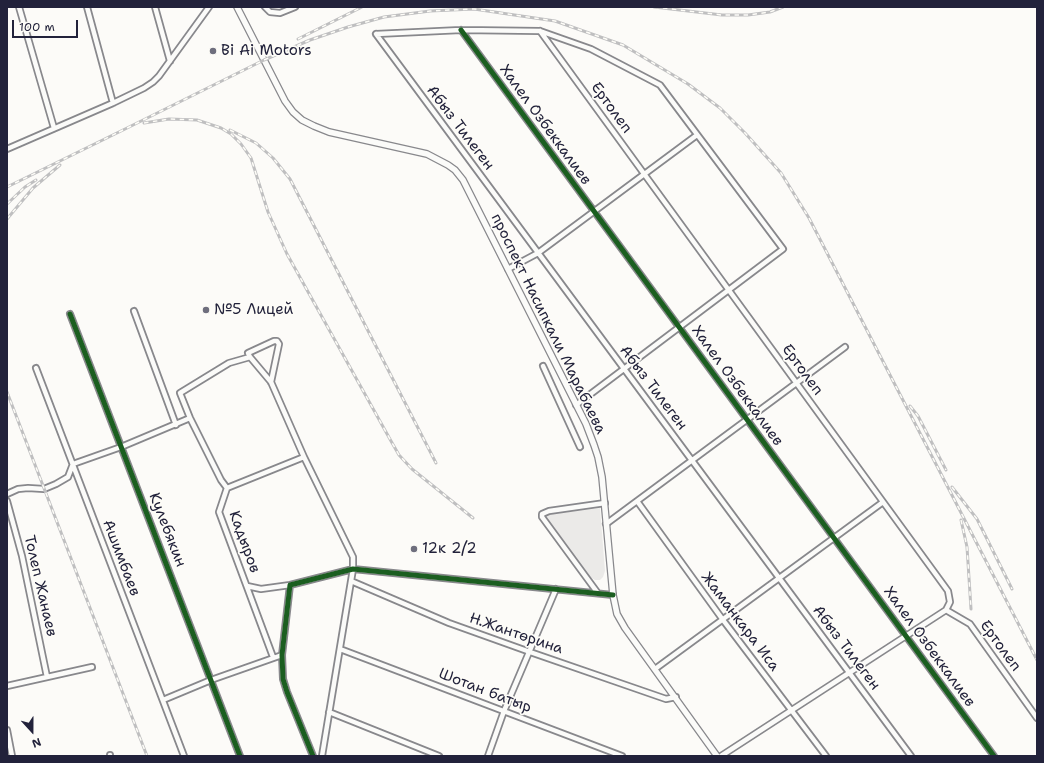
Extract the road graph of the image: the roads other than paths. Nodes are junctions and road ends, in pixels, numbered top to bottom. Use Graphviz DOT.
graph roads {
  1 [pos="19,7"];
  2 [pos="87,7"];
  3 [pos="155,7"];
  4 [pos="209,7"];
  5 [pos="237,7"];
  6 [pos="265,7"];
  7 [pos="295,7"];
  8 [pos="461,30"];
  9 [pos="540,31"];
  10 [pos="170,61"];
  11 [pos="113,103"];
  12 [pos="54,128"];
  13 [pos="697,135"];
  14 [pos="7,149"];
  15 [pos="644,174"];
  16 [pos="594,212"];
  17 [pos="538,253"];
  18 [pos="508,269"];
  19 [pos="729,290"];
  20 [pos="134,311"];
  21 [pos="70,314"];
  22 [pos="679,327"];
  23 [pos="845,348"];
  24 [pos="250,357"];
  25 [pos="542,366"];
  26 [pos="36,368"];
  27 [pos="624,369"];
  28 [pos="271,382"];
  29 [pos="797,384"];
  30 [pos="576,405"];
  31 [pos="190,418"];
  32 [pos="747,420"];
  33 [pos="176,425"];
  34 [pos="121,447"];
  35 [pos="580,447"];
  36 [pos="304,457"];
  37 [pos="692,460"];
  38 [pos="73,464"];
  39 [pos="228,488"];
  40 [pos="7,494"];
  41 [pos="7,501"];
  42 [pos="637,501"];
  43 [pos="883,502"];
  44 [pos="605,503"];
  45 [pos="606,524"];
  46 [pos="834,538"];
  47 [pos="353,569"];
  48 [pos="779,578"];
  49 [pos="351,581"];
  50 [pos="290,585"];
  51 [pos="247,586"];
  52 [pos="556,589"];
  53 [pos="598,592"];
  54 [pos="613,595"];
  55 [pos="946,610"];
  56 [pos="723,620"];
  57 [pos="906,636"];
  58 [pos="340,649"];
  59 [pos="530,652"];
  60 [pos="282,655"];
  61 [pos="273,657"];
  62 [pos="92,667"];
  63 [pos="655,669"];
  64 [pos="849,673"];
  65 [pos="47,676"];
  66 [pos="211,680"];
  67 [pos="7,686"];
  68 [pos="676,697"];
  69 [pos="162,700"];
  70 [pos="792,710"];
  71 [pos="504,711"];
  72 [pos="329,712"];
  73 [pos="1037,718"];
  74 [pos="7,730"];
  75 [pos="12,756"];
  76 [pos="184,756"];
  77 [pos="240,756"];
  78 [pos="313,756"];
  79 [pos="322,756"];
  80 [pos="439,756"];
  81 [pos="488,756"];
  82 [pos="622,756"];
  83 [pos="717,756"];
  84 [pos="721,756"];
  85 [pos="826,756"];
  86 [pos="911,756"];
  87 [pos="994,756"];
  1 -- 12 [label="street"];
  2 -- 11 [label="street"];
  3 -- 10 [label="street"];
  4 -- 10 [label="street"];
  5 -- 18 [label="main road, проспект Насипкали Марабаева"];
  6 -- 7 [label="street"];
  8 -- 9 [label="street"];
  8 -- 16 [label="street, Халел Озбеккалиев"];
  8 -- 17 [label="street, Абыз Тилеген"];
  9 -- 13 [label="street"];
  9 -- 15 [label="street, Ертолеп"];
  10 -- 11 [label="street"];
  11 -- 12 [label="street"];
  12 -- 14 [label="street"];
  13 -- 15 [label="street"];
  13 -- 19 [label="street"];
  15 -- 16 [label="street"];
  15 -- 19 [label="street, Ертолеп"];
  16 -- 17 [label="street"];
  16 -- 22 [label="street, Халел Озбеккалиев"];
  17 -- 18 [label="street"];
  17 -- 27 [label="street, Абыз Тилеген"];
  18 -- 30 [label="main road, проспект Насипкали Марабаева"];
  19 -- 22 [label="street"];
  19 -- 29 [label="street, Ертолеп"];
  20 -- 33 [label="street"];
  21 -- 34 [label="street, Кулебякин"];
  22 -- 27 [label="street"];
  22 -- 32 [label="street, Халел Озбеккалиев"];
  23 -- 29 [label="street"];
  24 -- 28 [label="street"];
  24 -- 28 [label="street"];
  24 -- 31 [label="street"];
  25 -- 35 [label="street"];
  26 -- 38 [label="street, Ашимбаев"];
  27 -- 30 [label="street"];
  27 -- 37 [label="street, Абыз Тилеген"];
  28 -- 36 [label="street"];
  29 -- 32 [label="street"];
  29 -- 43 [label="street, Ертолеп"];
  30 -- 44 [label="main road, проспект Насипкали Марабаева"];
  31 -- 33 [label="street"];
  31 -- 39 [label="street"];
  32 -- 37 [label="street"];
  32 -- 46 [label="street, Халел Озбеккалиев"];
  33 -- 34 [label="street"];
  34 -- 38 [label="street"];
  34 -- 66 [label="street, Кулебякин"];
  36 -- 39 [label="street"];
  36 -- 47 [label="street"];
  37 -- 42 [label="street"];
  37 -- 48 [label="street, Абыз Тилеген"];
  38 -- 40 [label="street"];
  38 -- 69 [label="street, Ашимбаев"];
  39 -- 51 [label="street, Кадыров"];
  41 -- 65 [label="street, Толеп Жанаев"];
  42 -- 45 [label="street"];
  42 -- 56 [label="street, Жаманкара Иса"];
  43 -- 46 [label="street"];
  43 -- 55 [label="street, Ертолеп"];
  44 -- 45 [label="main road, проспект Насипкали Марабаева"];
  44 -- 53 [label="street"];
  45 -- 54 [label="main road, проспект Насипкали Марабаева"];
  46 -- 48 [label="street"];
  46 -- 57 [label="street, Халел Озбеккалиев"];
  47 -- 49 [label="street"];
  47 -- 50 [label="street"];
  47 -- 52 [label="street"];
  48 -- 56 [label="street"];
  48 -- 64 [label="street, Абыз Тилеген"];
  49 -- 58 [label="street"];
  49 -- 59 [label="street, Н.Жантөрина"];
  50 -- 51 [label="street"];
  50 -- 60 [label="street"];
  51 -- 61 [label="street, Кадыров"];
  52 -- 53 [label="street"];
  52 -- 59 [label="street"];
  53 -- 54 [label="street"];
  54 -- 63 [label="main road, проспект Насипкали Марабаева"];
  55 -- 57 [label="street"];
  55 -- 73 [label="street, Ертолеп"];
  56 -- 63 [label="street"];
  56 -- 70 [label="street, Жаманкара Иса"];
  57 -- 64 [label="street"];
  57 -- 87 [label="street, Халел Озбеккалиев"];
  58 -- 71 [label="street, Шотан батыр"];
  58 -- 72 [label="street"];
  59 -- 68 [label="street, Н.Жантөрина"];
  59 -- 71 [label="street"];
  60 -- 61 [label="street"];
  60 -- 78 [label="street"];
  61 -- 66 [label="street"];
  62 -- 65 [label="street"];
  63 -- 68 [label="main road, проспект Насипкали Марабаева"];
  64 -- 70 [label="street"];
  64 -- 86 [label="street, Абыз Тилеген"];
  65 -- 67 [label="street"];
  66 -- 69 [label="street"];
  66 -- 77 [label="street, Кулебякин"];
  68 -- 83 [label="main road, проспект Насипкали Марабаева"];
  69 -- 76 [label="street, Ашимбаев"];
  70 -- 84 [label="street"];
  70 -- 85 [label="street, Жаманкара Иса"];
  71 -- 81 [label="street"];
  71 -- 82 [label="street, Шотан батыр"];
  72 -- 79 [label="street"];
  72 -- 80 [label="street"];
  74 -- 75 [label="street"];
}
